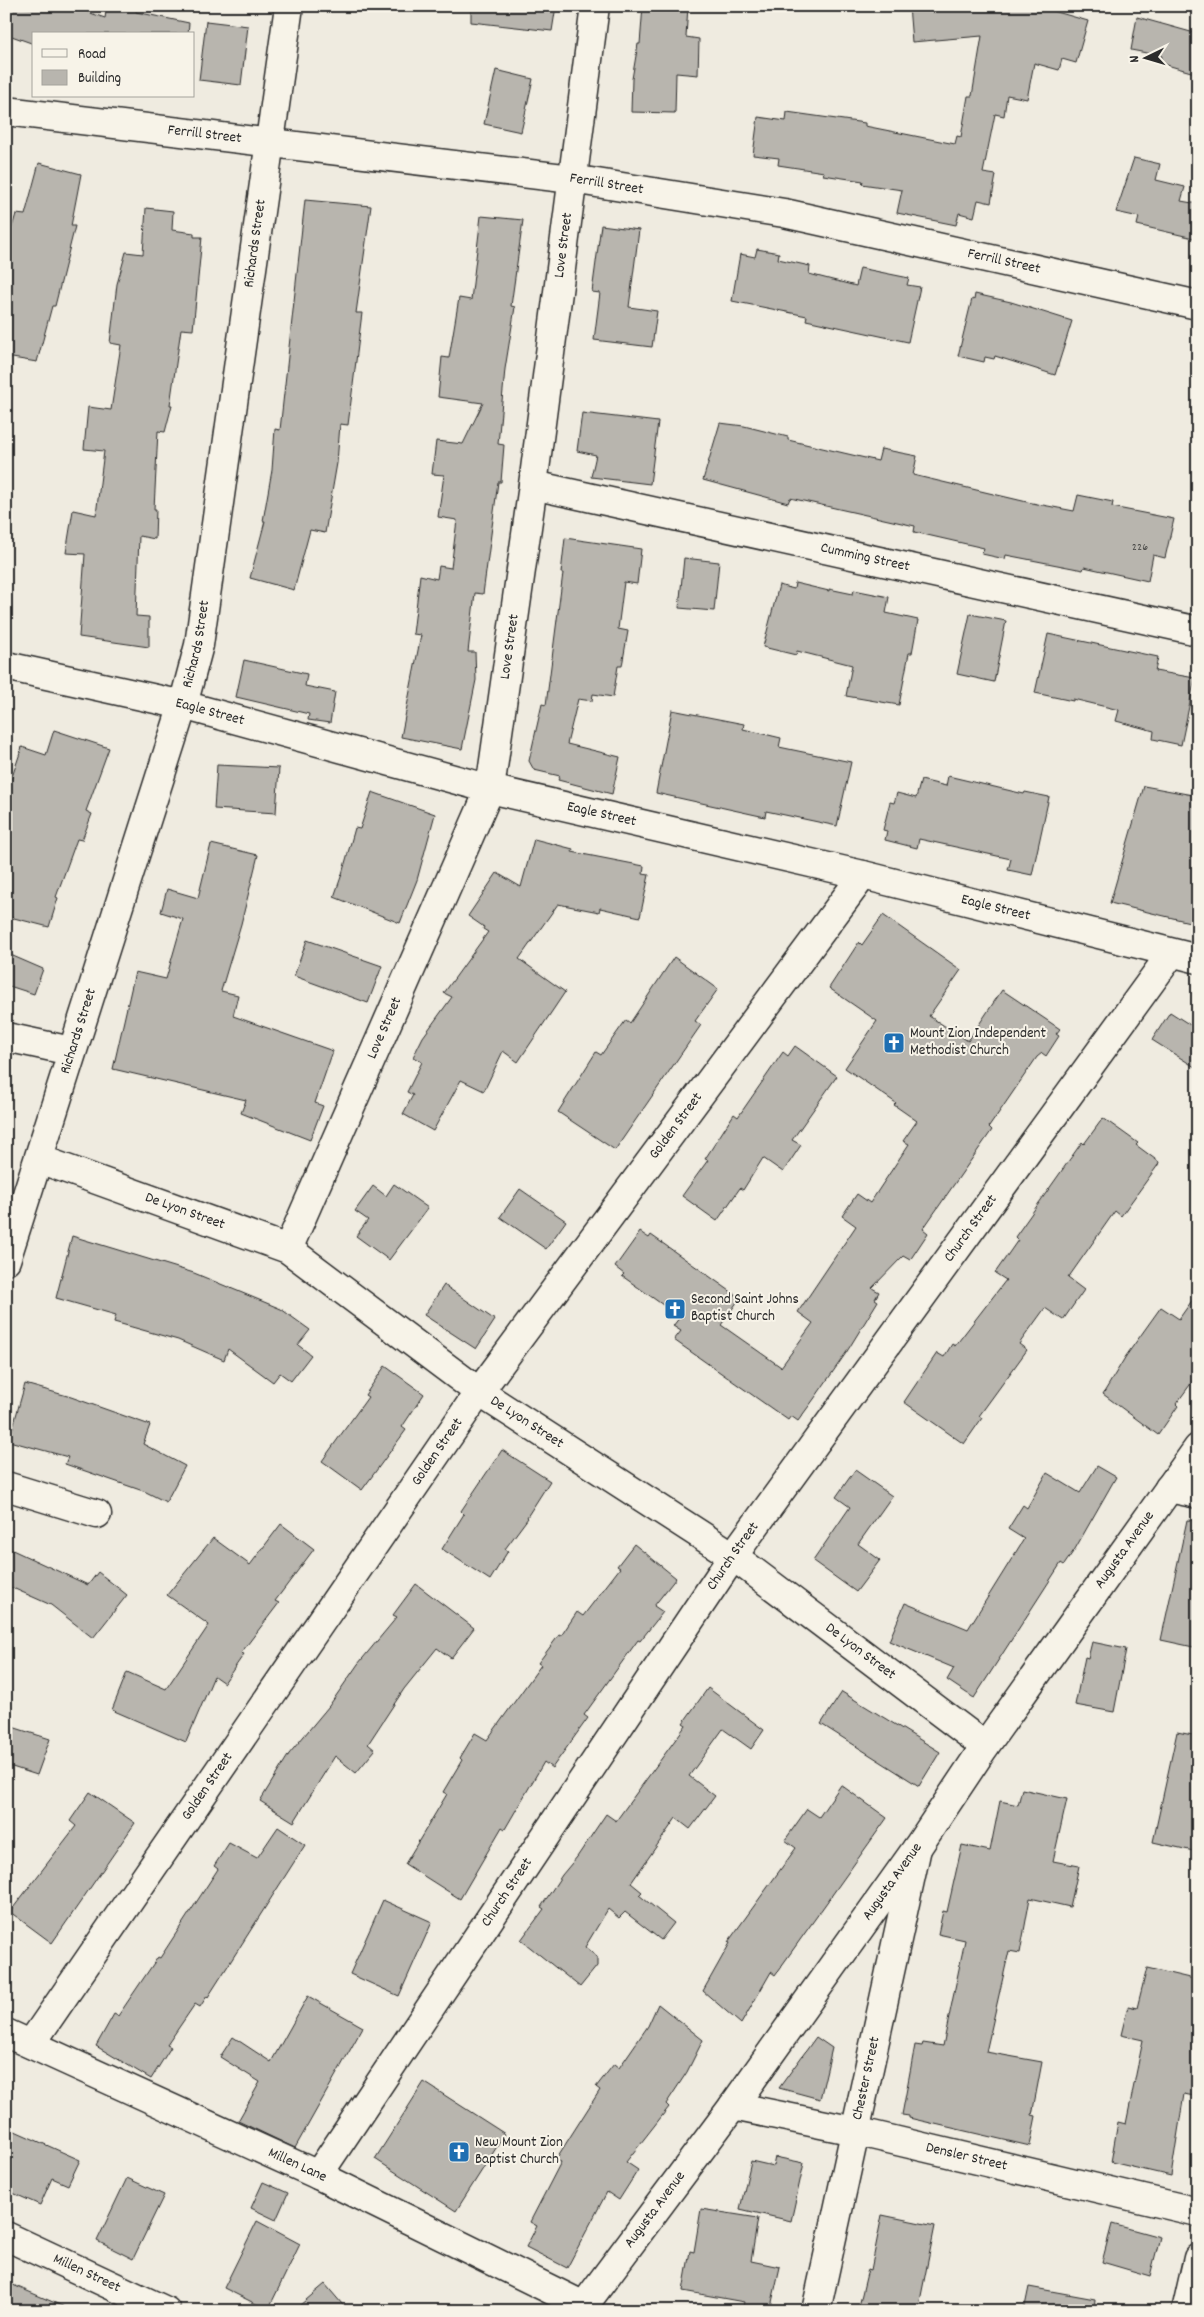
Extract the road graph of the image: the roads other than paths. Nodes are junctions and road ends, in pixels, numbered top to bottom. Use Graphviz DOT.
graph roads {
  1 [pos="289,6"];
  2 [pos="595,6"];
  3 [pos="6,112"];
  4 [pos="269,144"];
  5 [pos="572,178"];
  6 [pos="1198,304"];
  7 [pos="533,485"];
  8 [pos="1198,632"];
  9 [pos="6,666"];
  10 [pos="183,706"];
  11 [pos="490,789"];
  12 [pos="863,875"];
  13 [pos="1172,954"];
  14 [pos="1198,959"];
  15 [pos="6,1037"];
  16 [pos="71,1051"];
  17 [pos="39,1159"];
  18 [pos="288,1249"];
  19 [pos="6,1260"];
  20 [pos="479,1392"];
  21 [pos="1198,1448"];
  22 [pos="6,1486"];
  23 [pos="1169,1488"];
  24 [pos="1198,1494"];
  25 [pos="97,1514"];
  26 [pos="733,1556"];
  27 [pos="985,1746"];
  28 [pos="917,1848"];
  29 [pos="6,2033"];
  30 [pos="31,2044"];
  31 [pos="734,2106"];
  32 [pos="855,2131"];
  33 [pos="318,2175"];
  34 [pos="1198,2212"];
  35 [pos="6,2236"];
  36 [pos="1198,2258"];
  37 [pos="582,2308"];
  38 [pos="166,2311"];
  39 [pos="816,2311"];
  40 [pos="1186,2311"];
  1 -- 4 [label="street, Richards Street"];
  2 -- 5 [label="street, Love Street"];
  3 -- 4 [label="street, Ferrill Street"];
  4 -- 5 [label="street, Ferrill Street"];
  4 -- 10 [label="street, Richards Street"];
  5 -- 6 [label="street, Ferrill Street"];
  5 -- 7 [label="street, Love Street"];
  7 -- 8 [label="street, Cumming Street"];
  7 -- 11 [label="street, Love Street"];
  9 -- 10 [label="street, Eagle Street"];
  10 -- 11 [label="street, Eagle Street"];
  10 -- 16 [label="street, Richards Street"];
  11 -- 12 [label="street, Eagle Street"];
  11 -- 18 [label="street, Love Street"];
  12 -- 13 [label="street, Eagle Street"];
  12 -- 20 [label="street, Golden Street"];
  13 -- 14 [label="street, Eagle Street"];
  13 -- 26 [label="street, Church Street"];
  15 -- 16 [label="street"];
  16 -- 17 [label="street, Richards Street"];
  17 -- 18 [label="street, De Lyon Street"];
  17 -- 19 [label="street, Richards Street"];
  18 -- 20 [label="street, De Lyon Street"];
  20 -- 26 [label="street, De Lyon Street"];
  20 -- 30 [label="street, Golden Street"];
  21 -- 23 [label="street, Augusta Avenue"];
  22 -- 25 [label="street"];
  23 -- 24 [label="street"];
  23 -- 27 [label="street, Augusta Avenue"];
  26 -- 27 [label="street, De Lyon Street"];
  26 -- 33 [label="street, Church Street"];
  27 -- 28 [label="street, Augusta Avenue"];
  28 -- 31 [label="street, Augusta Avenue"];
  28 -- 32 [label="street, Chester Street"];
  29 -- 30 [label="street, Millen Lane"];
  30 -- 33 [label="street, Millen Lane"];
  31 -- 32 [label="street, Densler Street"];
  31 -- 37 [label="street, Augusta Avenue"];
  32 -- 34 [label="street, Densler Street"];
  32 -- 39 [label="street, Chester Street"];
  33 -- 37 [label="street, Millen Lane"];
  35 -- 38 [label="street, Millen Street"];
  36 -- 40 [label="street"];
}
